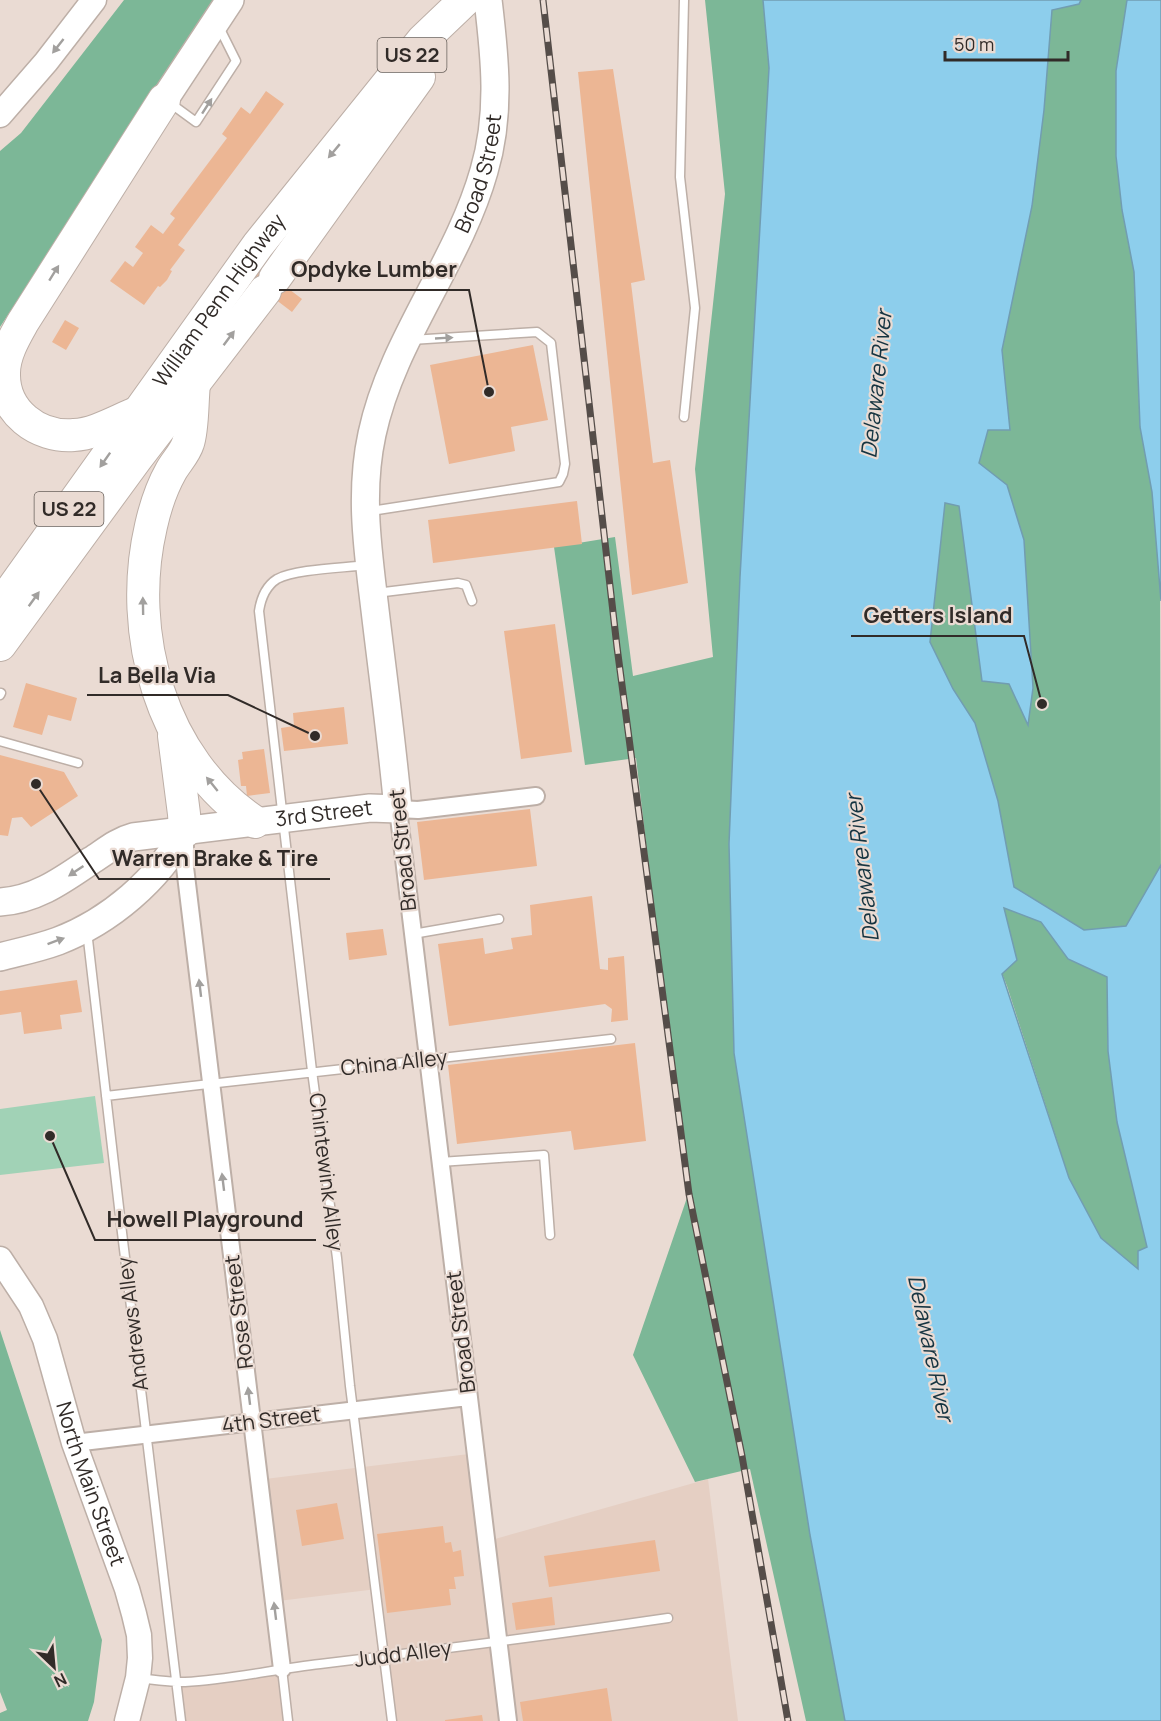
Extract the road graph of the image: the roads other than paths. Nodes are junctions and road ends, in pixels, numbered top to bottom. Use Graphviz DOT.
graph roads {
  1 [pos="94,0"];
  2 [pos="488,0"];
  3 [pos="684,0"];
  4 [pos="462,4"];
  5 [pos="223,11"];
  6 [pos="164,99"];
  7 [pos="0,114"];
  8 [pos="407,340"];
  9 [pos="194,384"];
  10 [pos="139,412"];
  11 [pos="684,417"];
  12 [pos="364,512"];
  13 [pos="369,565"];
  14 [pos="373,593"];
  15 [pos="472,601"];
  16 [pos="0,606"];
  17 [pos="0,645"];
  18 [pos="173,726"];
  19 [pos="0,741"];
  20 [pos="78,763"];
  21 [pos="536,796"];
  22 [pos="398,809"];
  23 [pos="270,820"];
  24 [pos="185,831"];
  25 [pos="0,902"];
  26 [pos="499,919"];
  27 [pos="87,928"];
  28 [pos="412,934"];
  29 [pos="0,957"];
  30 [pos="610,1039"];
  31 [pos="428,1060"];
  32 [pos="312,1071"];
  33 [pos="211,1083"];
  34 [pos="106,1096"];
  35 [pos="440,1162"];
  36 [pos="550,1235"];
  37 [pos="0,1259"];
  38 [pos="468,1397"];
  39 [pos="353,1410"];
  40 [pos="252,1422"];
  41 [pos="146,1435"];
  42 [pos="74,1443"];
  43 [pos="668,1618"];
  44 [pos="497,1640"];
  45 [pos="384,1656"];
  46 [pos="282,1669"];
  47 [pos="138,1678"];
  48 [pos="176,1682"];
  49 [pos="127,1721"];
  50 [pos="181,1721"];
  51 [pos="288,1721"];
  52 [pos="392,1721"];
  53 [pos="508,1721"];
  1 -- 7 [label="street, one-way"];
  2 -- 8 [label="main road, Broad Street"];
  3 -- 11 [label="lane"];
  9 -- 4 [label="highway, William Penn Highway / US 22, one-way"];
  4 -- 10 [label="highway, William Penn Highway / US 22, one-way"];
  5 -- 6 [label="main road"];
  6 -- 5 [label="lane, one-way"];
  10 -- 6 [label="highway, one-way"];
  8 -- 12 [label="main road, Broad Street"];
  8 -- 12 [label="lane, one-way"];
  17 -- 9 [label="highway, William Penn Highway / US 22, one-way"];
  18 -- 9 [label="highway, one-way"];
  10 -- 16 [label="highway, William Penn Highway / US 22, one-way"];
  12 -- 13 [label="main road, Broad Street"];
  13 -- 14 [label="main road, Broad Street"];
  13 -- 23 [label="lane, Chintewink Alley"];
  14 -- 15 [label="lane"];
  14 -- 22 [label="main road, Broad Street"];
  23 -- 18 [label="highway, one-way"];
  18 -- 24 [label="highway"];
  19 -- 20 [label="lane"];
  21 -- 22 [label="street, 3rd Street"];
  22 -- 23 [label="main road, 3rd Street"];
  22 -- 28 [label="street, Broad Street"];
  23 -- 24 [label="main road, 3rd Street"];
  23 -- 32 [label="lane, Chintewink Alley"];
  24 -- 25 [label="main road, 3rd Street, one-way"];
  24 -- 27 [label="main road"];
  33 -- 24 [label="street, Rose Street, one-way"];
  26 -- 28 [label="lane"];
  29 -- 27 [label="main road, one-way"];
  27 -- 34 [label="lane, Andrews Alley"];
  28 -- 31 [label="street, Broad Street"];
  30 -- 31 [label="lane, China Alley"];
  31 -- 32 [label="lane, China Alley"];
  31 -- 35 [label="street, Broad Street"];
  32 -- 33 [label="lane, China Alley"];
  32 -- 39 [label="lane, Chintewink Alley"];
  33 -- 34 [label="lane, China Alley"];
  40 -- 33 [label="street, Rose Street, one-way"];
  34 -- 41 [label="lane, Andrews Alley"];
  35 -- 36 [label="lane"];
  35 -- 38 [label="street, Broad Street"];
  37 -- 42 [label="street, North Main Street"];
  38 -- 39 [label="street, 4th Street"];
  38 -- 44 [label="street, Broad Street"];
  39 -- 40 [label="street, 4th Street"];
  39 -- 45 [label="lane, Chintewink Alley"];
  40 -- 41 [label="street, 4th Street"];
  46 -- 40 [label="street, Rose Street, one-way"];
  41 -- 42 [label="street, 4th Street"];
  41 -- 48 [label="lane, Andrews Alley"];
  42 -- 47 [label="street, North Main Street"];
  43 -- 44 [label="lane, Judd Alley"];
  44 -- 45 [label="lane, Judd Alley"];
  44 -- 53 [label="street, Broad Street"];
  45 -- 46 [label="lane, Judd Alley"];
  45 -- 52 [label="lane, Chintewink Alley"];
  46 -- 48 [label="lane, Judd Alley"];
  46 -- 51 [label="lane, Rose Street"];
  47 -- 48 [label="lane, Judd Alley"];
  47 -- 49 [label="street, North Main Street"];
  48 -- 50 [label="lane, Andrews Alley"];
}
